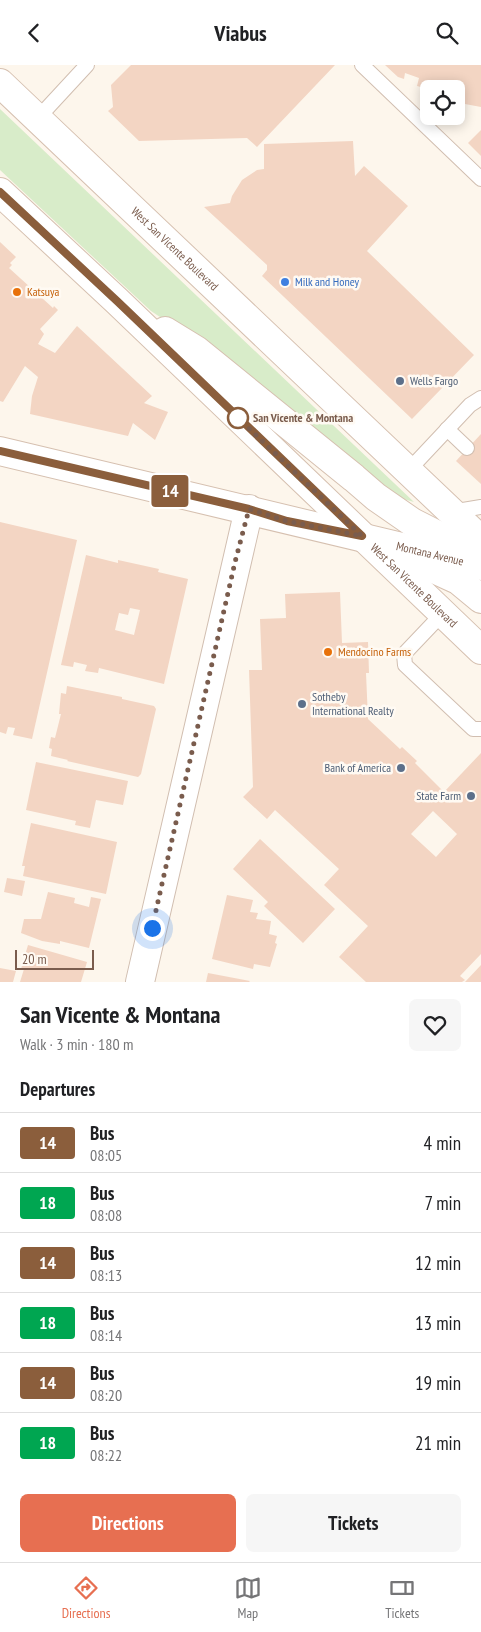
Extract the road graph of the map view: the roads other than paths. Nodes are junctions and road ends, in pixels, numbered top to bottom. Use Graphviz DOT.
graph roads {
  1 [pos="87,65"];
  2 [pos="362,65"];
  3 [pos="0,83"];
  4 [pos="38,118"];
  5 [pos="481,179"];
  6 [pos="0,192"];
  7 [pos="117,301"];
  8 [pos="481,398"];
  9 [pos="447,429"];
  10 [pos="467,449"];
  11 [pos="0,451"];
  12 [pos="408,471"];
  13 [pos="481,507"];
  14 [pos="249,509"];
  15 [pos="451,512"];
  16 [pos="362,536"];
  17 [pos="481,540"];
  18 [pos="481,557"];
  19 [pos="481,566"];
  20 [pos="481,599"];
  21 [pos="443,613"];
  22 [pos="481,650"];
  23 [pos="481,729"];
  24 [pos="140,982"];
  1 -- 4 [label="lane"];
  2 -- 5 [label="lane"];
  3 -- 4 [label="main road, West San Vicente Boulevard"];
  4 -- 12 [label="main road, West San Vicente Boulevard"];
  6 -- 7 [label="main road, West San Vicente Boulevard"];
  7 -- 16 [label="main road, West San Vicente Boulevard"];
  7 -- 18 [label="main road"];
  8 -- 9 [label="lane"];
  9 -- 10 [label="lane"];
  9 -- 12 [label="lane"];
  11 -- 14 [label="main road, Montana Avenue"];
  12 -- 15 [label="main road, West San Vicente Boulevard"];
  13 -- 15 [label="lane"];
  14 -- 16 [label="main road, Montana Avenue"];
  14 -- 24 [label="main road"];
  15 -- 17 [label="main road, West San Vicente Boulevard"];
  16 -- 19 [label="main road, Montana Avenue"];
  16 -- 20 [label="main road"];
  16 -- 21 [label="main road, West San Vicente Boulevard"];
  21 -- 22 [label="main road, West San Vicente Boulevard"];
  21 -- 23 [label="lane"];
}
